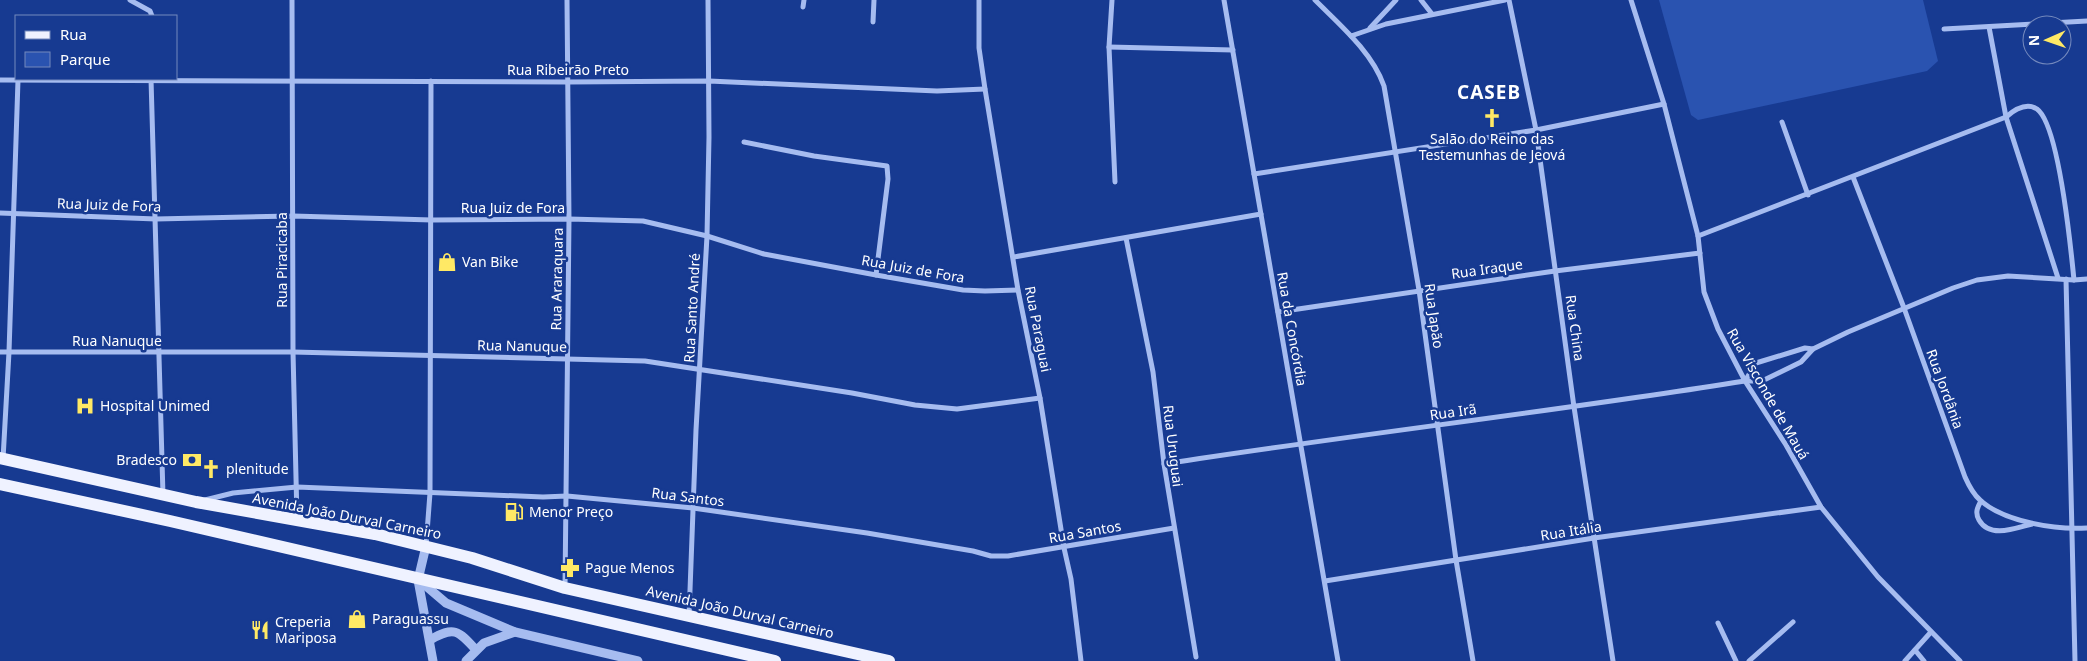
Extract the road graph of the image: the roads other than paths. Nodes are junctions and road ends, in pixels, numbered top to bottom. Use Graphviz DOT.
graph roads {
  1 [pos="130,0"];
  2 [pos="292,0"];
  3 [pos="567,0"];
  4 [pos="708,0"];
  5 [pos="804,0"];
  6 [pos="874,0"];
  7 [pos="979,0"];
  8 [pos="1112,0"];
  9 [pos="1224,0"];
  10 [pos="1314,0"];
  11 [pos="1396,0"];
  12 [pos="1421,0"];
  13 [pos="1504,0"];
  14 [pos="1509,0"];
  15 [pos="1631,0"];
  16 [pos="803,7"];
  17 [pos="151,14"];
  18 [pos="1432,14"];
  19 [pos="2087,21"];
  20 [pos="873,22"];
  21 [pos="1989,27"];
  22 [pos="1944,29"];
  23 [pos="1368,30"];
  24 [pos="1351,36"];
  25 [pos="1109,47"];
  26 [pos="1233,50"];
  27 [pos="0,80"];
  28 [pos="18,80"];
  29 [pos="151,80"];
  30 [pos="293,80"];
  31 [pos="431,81"];
  32 [pos="709,81"];
  33 [pos="568,82"];
  34 [pos="985,89"];
  35 [pos="1664,104"];
  36 [pos="2006,118"];
  37 [pos="1782,122"];
  38 [pos="1536,130"];
  39 [pos="744,142"];
  40 [pos="1396,152"];
  41 [pos="1254,174"];
  42 [pos="1853,177"];
  43 [pos="1115,182"];
  44 [pos="1808,195"];
  45 [pos="0,213"];
  46 [pos="13,213"];
  47 [pos="1261,214"];
  48 [pos="293,216"];
  49 [pos="156,219"];
  50 [pos="569,219"];
  51 [pos="432,220"];
  52 [pos="707,236"];
  53 [pos="1698,236"];
  54 [pos="1126,238"];
  55 [pos="1700,253"];
  56 [pos="1014,257"];
  57 [pos="1555,270"];
  58 [pos="876,275"];
  59 [pos="2058,278"];
  60 [pos="2066,279"];
  61 [pos="2087,279"];
  62 [pos="2074,280"];
  63 [pos="1018,290"];
  64 [pos="1419,290"];
  65 [pos="1904,308"];
  66 [pos="1278,312"];
  67 [pos="1813,349"];
  68 [pos="0,352"];
  69 [pos="9,352"];
  70 [pos="159,352"];
  71 [pos="293,352"];
  72 [pos="431,356"];
  73 [pos="566,358"];
  74 [pos="700,368"];
  75 [pos="1745,381"];
  76 [pos="1040,398"];
  77 [pos="1574,407"];
  78 [pos="1438,425"];
  79 [pos="1300,444"];
  80 [pos="2,458"];
  81 [pos="1164,464"];
  82 [pos="0,484"];
  83 [pos="297,487"];
  84 [pos="430,493"];
  85 [pos="163,496"];
  86 [pos="567,496"];
  87 [pos="1981,501"];
  88 [pos="196,502"];
  89 [pos="693,508"];
  90 [pos="1820,508"];
  91 [pos="297,519"];
  92 [pos="2035,523"];
  93 [pos="1174,528"];
  94 [pos="2087,528"];
  95 [pos="2072,529"];
  96 [pos="1594,538"];
  97 [pos="426,546"];
  98 [pos="1064,548"];
  99 [pos="1456,560"];
  100 [pos="418,580"];
  101 [pos="1326,581"];
  102 [pos="565,588"];
  103 [pos="689,617"];
  104 [pos="1793,622"];
  105 [pos="1718,623"];
  106 [pos="515,632"];
  107 [pos="1930,632"];
  108 [pos="430,640"];
  109 [pos="476,650"];
  110 [pos="1915,650"];
  111 [pos="1196,656"];
  112 [pos="433,661"];
  113 [pos="466,661"];
  114 [pos="638,661"];
  115 [pos="775,661"];
  116 [pos="889,661"];
  117 [pos="1081,661"];
  118 [pos="1338,661"];
  119 [pos="1473,661"];
  120 [pos="1612,661"];
  121 [pos="1736,661"];
  122 [pos="1749,661"];
  123 [pos="1905,661"];
  124 [pos="1924,661"];
  125 [pos="1960,661"];
  126 [pos="2075,661"];
  1 -- 17 [label="street"];
  2 -- 30 [label="street, Rua Piracicaba"];
  3 -- 33 [label="street, Rua Araraquara"];
  4 -- 32 [label="street, Rua Santo André"];
  5 -- 16 [label="street"];
  6 -- 20 [label="street"];
  7 -- 34 [label="street, Rua Paraguai"];
  8 -- 25 [label="street"];
  9 -- 26 [label="street, Rua da Concórdia"];
  10 -- 24 [label="street, Rua Japão"];
  11 -- 23 [label="street"];
  12 -- 18 [label="street"];
  13 -- 18 [label="street"];
  14 -- 38 [label="street, Rua China"];
  15 -- 35 [label="street, Rua Visconde de Mauá"];
  18 -- 23 [label="street"];
  19 -- 21 [label="street"];
  21 -- 22 [label="street"];
  21 -- 36 [label="street"];
  23 -- 24 [label="street"];
  24 -- 40 [label="street, Rua Japão"];
  25 -- 26 [label="street"];
  25 -- 43 [label="street"];
  26 -- 41 [label="street, Rua da Concórdia"];
  27 -- 28 [label="street, Rua Ribeirão Preto"];
  28 -- 29 [label="street, Rua Ribeirão Preto"];
  28 -- 46 [label="street"];
  29 -- 30 [label="street, Rua Ribeirão Preto"];
  29 -- 49 [label="street"];
  30 -- 31 [label="street, Rua Ribeirão Preto"];
  30 -- 48 [label="street, Rua Piracicaba"];
  31 -- 33 [label="street, Rua Ribeirão Preto"];
  31 -- 51 [label="street"];
  32 -- 33 [label="street, Rua Ribeirão Preto"];
  32 -- 34 [label="street, Rua Ribeirão Preto"];
  32 -- 52 [label="street, Rua Santo André"];
  33 -- 50 [label="street, Rua Araraquara"];
  34 -- 56 [label="street, Rua Paraguai"];
  35 -- 38 [label="street"];
  35 -- 53 [label="street, Rua Visconde de Mauá"];
  36 -- 42 [label="street"];
  36 -- 59 [label="street"];
  36 -- 62 [label="street"];
  37 -- 44 [label="street"];
  38 -- 40 [label="street"];
  38 -- 57 [label="street, Rua China"];
  39 -- 58 [label="street"];
  40 -- 41 [label="street"];
  40 -- 64 [label="street, Rua Japão"];
  41 -- 47 [label="street, Rua da Concórdia"];
  42 -- 44 [label="street"];
  42 -- 65 [label="street, Rua Jordânia"];
  44 -- 53 [label="street"];
  45 -- 46 [label="street, Rua Juiz de Fora"];
  46 -- 49 [label="street, Rua Juiz de Fora"];
  46 -- 69 [label="street"];
  47 -- 54 [label="street"];
  47 -- 66 [label="street, Rua da Concórdia"];
  48 -- 49 [label="street, Rua Juiz de Fora"];
  48 -- 51 [label="street, Rua Juiz de Fora"];
  48 -- 71 [label="street, Rua Piracicaba"];
  49 -- 70 [label="street"];
  50 -- 51 [label="street, Rua Juiz de Fora"];
  50 -- 52 [label="street, Rua Juiz de Fora"];
  50 -- 73 [label="street, Rua Araraquara"];
  51 -- 72 [label="street"];
  52 -- 58 [label="street, Rua Juiz de Fora"];
  52 -- 74 [label="street, Rua Santo André"];
  53 -- 55 [label="street, Rua Visconde de Mauá"];
  54 -- 56 [label="street"];
  54 -- 81 [label="street, Rua Uruguai"];
  55 -- 57 [label="street, Rua Iraque"];
  55 -- 75 [label="street, Rua Visconde de Mauá"];
  56 -- 63 [label="street, Rua Paraguai"];
  57 -- 64 [label="street, Rua Iraque"];
  57 -- 77 [label="street, Rua China"];
  58 -- 63 [label="street, Rua Juiz de Fora"];
  59 -- 60 [label="street, Rua Irã"];
  59 -- 65 [label="street, Rua Irã"];
  60 -- 62 [label="street, Rua Irã"];
  60 -- 95 [label="street"];
  61 -- 62 [label="street, Rua Irã"];
  63 -- 76 [label="street, Rua Paraguai"];
  64 -- 66 [label="street, Rua Iraque"];
  64 -- 78 [label="street, Rua Japão"];
  65 -- 67 [label="street, Rua Irã"];
  65 -- 87 [label="street, Rua Jordânia"];
  66 -- 79 [label="street, Rua da Concórdia"];
  67 -- 75 [label="street, Rua Irã"];
  67 -- 75 [label="street, Rua Irã"];
  68 -- 69 [label="street, Rua Nanuque"];
  69 -- 70 [label="street, Rua Nanuque"];
  69 -- 80 [label="street"];
  70 -- 71 [label="street, Rua Nanuque"];
  70 -- 85 [label="street"];
  71 -- 72 [label="street, Rua Nanuque"];
  71 -- 83 [label="street, Rua Piracicaba"];
  72 -- 73 [label="street, Rua Nanuque"];
  72 -- 84 [label="street"];
  73 -- 74 [label="street, Rua Nanuque"];
  73 -- 86 [label="street, Rua Araraquara"];
  74 -- 76 [label="street, Rua Nanuque"];
  74 -- 89 [label="street, Rua Santo André"];
  75 -- 77 [label="street, Rua Irã"];
  75 -- 90 [label="street, Rua Visconde de Mauá"];
  76 -- 98 [label="street, Rua Paraguai"];
  77 -- 78 [label="street, Rua Irã"];
  77 -- 96 [label="street, Rua China"];
  78 -- 79 [label="street, Rua Irã"];
  78 -- 99 [label="street, Rua Japão"];
  79 -- 81 [label="street, Rua Irã"];
  79 -- 101 [label="street, Rua da Concórdia"];
  80 -- 85 [label="main road, Avenida João Durval Carneiro"];
  81 -- 93 [label="street, Rua Uruguai"];
  82 -- 100 [label="main road"];
  83 -- 84 [label="street, Rua Santos"];
  83 -- 88 [label="street, Rua Santos"];
  83 -- 91 [label="street, Rua Piracicaba"];
  84 -- 86 [label="street, Rua Santos"];
  84 -- 97 [label="street"];
  85 -- 88 [label="main road, Avenida João Durval Carneiro"];
  86 -- 89 [label="street, Rua Santos"];
  86 -- 102 [label="street, Rua Araraquara"];
  87 -- 92 [label="street, Rua Jordânia"];
  87 -- 92 [label="street"];
  88 -- 91 [label="main road, Avenida João Durval Carneiro"];
  89 -- 98 [label="street, Rua Santos"];
  89 -- 103 [label="street, Rua Santo André"];
  90 -- 96 [label="street, Rua Itália"];
  90 -- 107 [label="street, Rua Visconde de Mauá"];
  91 -- 97 [label="main road, Avenida João Durval Carneiro"];
  92 -- 95 [label="street, Rua Jordânia"];
  93 -- 98 [label="street, Rua Santos"];
  93 -- 111 [label="street, Rua Uruguai"];
  94 -- 95 [label="street, Rua Jordânia"];
  95 -- 126 [label="street"];
  96 -- 99 [label="street, Rua Itália"];
  96 -- 120 [label="street, Rua China"];
  97 -- 100 [label="street"];
  97 -- 102 [label="main road, Avenida João Durval Carneiro"];
  98 -- 117 [label="street, Rua Paraguai"];
  99 -- 101 [label="street, Rua Itália"];
  99 -- 119 [label="street, Rua Japão"];
  100 -- 106 [label="street"];
  100 -- 108 [label="street"];
  100 -- 115 [label="main road"];
  101 -- 118 [label="street, Rua da Concórdia"];
  102 -- 103 [label="main road, Avenida João Durval Carneiro"];
  103 -- 116 [label="main road, Avenida João Durval Carneiro"];
  104 -- 122 [label="street"];
  105 -- 121 [label="street"];
  106 -- 109 [label="street"];
  106 -- 114 [label="street"];
  107 -- 110 [label="street"];
  107 -- 125 [label="street, Rua Visconde de Mauá"];
  108 -- 109 [label="street"];
  108 -- 112 [label="street"];
  109 -- 113 [label="street"];
  110 -- 123 [label="street"];
  110 -- 124 [label="street"];
}
